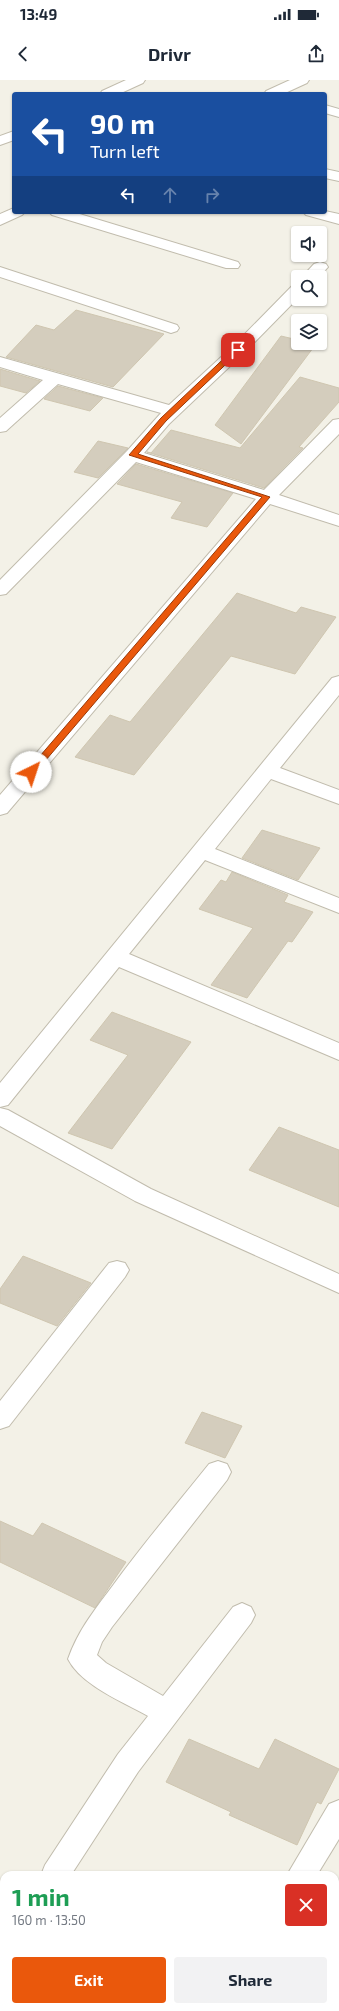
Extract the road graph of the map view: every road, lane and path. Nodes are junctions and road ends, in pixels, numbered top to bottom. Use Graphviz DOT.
graph roads {
  1 [pos="138,80"];
  2 [pos="302,80"];
  3 [pos="111,92"];
  4 [pos="275,92"];
  5 [pos="327,110"];
  6 [pos="339,113"];
  7 [pos="12,136"];
  8 [pos="0,141"];
  9 [pos="327,174"];
  10 [pos="339,177"];
  11 [pos="13,214"];
  12 [pos="64,214"];
  13 [pos="319,214"];
  14 [pos="339,219"];
  15 [pos="0,220"];
  16 [pos="232,265"];
  17 [pos="0,272"];
  18 [pos="291,296"];
  19 [pos="171,328"];
  20 [pos="0,362"];
  21 [pos="55,378"];
  22 [pos="172,411"];
  23 [pos="339,424"];
  24 [pos="0,427"];
  25 [pos="133,455"];
  26 [pos="267,497"];
  27 [pos="339,521"];
  28 [pos="0,590"];
  29 [pos="339,682"];
  30 [pos="330,707"];
  31 [pos="267,770"];
  32 [pos="339,798"];
  33 [pos="0,808"];
  34 [pos="201,851"];
  35 [pos="339,906"];
  36 [pos="116,957"];
  37 [pos="339,1052"];
  38 [pos="0,1099"];
  39 [pos="0,1116"];
  40 [pos="117,1270"];
  41 [pos="339,1284"];
  42 [pos="0,1419"];
  43 [pos="218,1472"];
  44 [pos="242,1615"];
  45 [pos="168,1713"];
  46 [pos="339,1813"];
  47 [pos="57,1871"];
  48 [pos="303,1871"];
  1 -- 3 [label="street"];
  2 -- 4 [label="street"];
  5 -- 6 [label="street"];
  7 -- 8 [label="street"];
  9 -- 10 [label="street"];
  11 -- 15 [label="street"];
  12 -- 16 [label="street"];
  13 -- 14 [label="street"];
  17 -- 19 [label="street"];
  18 -- 22 [label="street"];
  20 -- 21 [label="street"];
  21 -- 22 [label="street"];
  21 -- 24 [label="street"];
  22 -- 25 [label="street"];
  23 -- 26 [label="street"];
  25 -- 26 [label="street"];
  25 -- 28 [label="street"];
  26 -- 27 [label="street"];
  26 -- 33 [label="street"];
  29 -- 30 [label="street"];
  30 -- 31 [label="street"];
  31 -- 32 [label="street"];
  31 -- 34 [label="street"];
  34 -- 35 [label="street"];
  34 -- 36 [label="street"];
  36 -- 37 [label="street"];
  36 -- 38 [label="street"];
  39 -- 41 [label="street"];
  40 -- 42 [label="street"];
  43 -- 45 [label="street"];
  44 -- 45 [label="street"];
  45 -- 47 [label="street"];
  46 -- 48 [label="street"];
}
